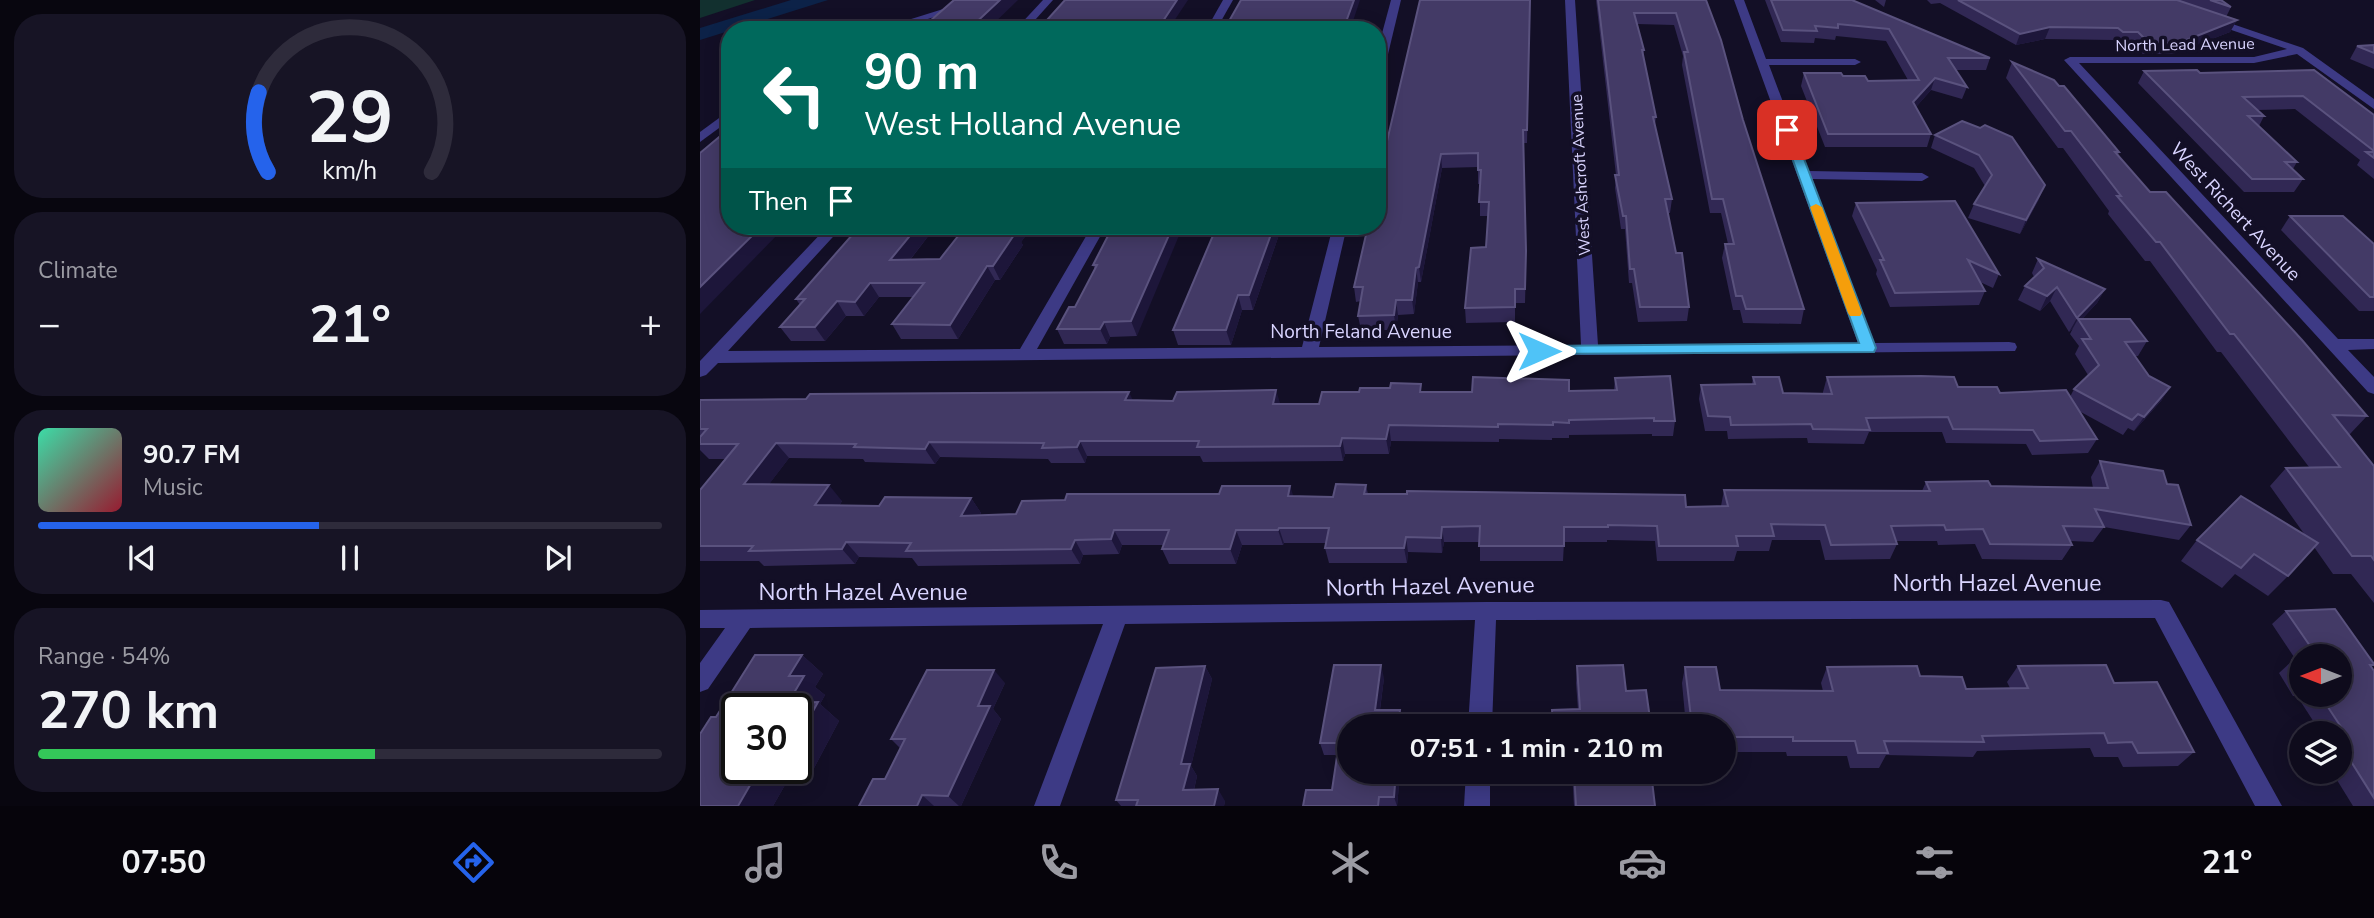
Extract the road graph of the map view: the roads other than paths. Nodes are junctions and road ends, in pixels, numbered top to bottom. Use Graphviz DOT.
graph roads {
  1 [pos="983,0"];
  2 [pos="1048,0"];
  3 [pos="1228,0"];
  4 [pos="1395,0"];
  5 [pos="1570,0"];
  6 [pos="1739,0"];
  7 [pos="2202,17"];
  8 [pos="912,21"];
  9 [pos="1028,21"];
  10 [pos="1216,21"];
  11 [pos="1386,38"];
  12 [pos="2300,50"];
  13 [pos="2070,61"];
  14 [pos="1762,62"];
  15 [pos="1855,62"];
  16 [pos="2374,105"];
  17 [pos="721,121"];
  18 [pos="700,138"];
  19 [pos="1804,175"];
  20 [pos="1922,177"];
  21 [pos="828,235"];
  22 [pos="1094,235"];
  23 [pos="1338,235"];
  24 [pos="2374,344"];
  25 [pos="2334,345"];
  26 [pos="2009,347"];
  27 [pos="1868,348"];
  28 [pos="1591,350"];
  29 [pos="1309,352"];
  30 [pos="1025,355"];
  31 [pos="713,357"];
  32 [pos="700,371"];
  33 [pos="2374,388"];
  34 [pos="1486,611"];
  35 [pos="1117,616"];
  36 [pos="700,619"];
  37 [pos="744,619"];
  38 [pos="700,682"];
  39 [pos="1481,714"];
  40 [pos="1478,784"];
  41 [pos="1047,806"];
  42 [pos="1477,806"];
  43 [pos="2269,806"];
  1 -- 8 [label="street"];
  2 -- 9 [label="street"];
  3 -- 10 [label="street"];
  4 -- 11 [label="street"];
  5 -- 28 [label="street, West Ashcroft Avenue"];
  6 -- 14 [label="street"];
  7 -- 12 [label="street"];
  12 -- 13 [label="street, North Lead Avenue"];
  12 -- 16 [label="street"];
  13 -- 25 [label="street, West Richert Avenue"];
  14 -- 15 [label="street"];
  14 -- 19 [label="street"];
  17 -- 18 [label="street"];
  19 -- 20 [label="street"];
  19 -- 27 [label="street"];
  21 -- 31 [label="street"];
  22 -- 30 [label="street"];
  23 -- 29 [label="street"];
  24 -- 25 [label="street"];
  25 -- 33 [label="street, West Richert Avenue"];
  26 -- 27 [label="street, North Feland Avenue"];
  27 -- 28 [label="street, North Feland Avenue"];
  28 -- 29 [label="street, North Feland Avenue"];
  29 -- 30 [label="street, North Feland Avenue"];
  30 -- 31 [label="street, North Feland Avenue"];
  31 -- 32 [label="street"];
  34 -- 35 [label="street, North Hazel Avenue"];
  34 -- 39 [label="street"];
  34 -- 43 [label="street, North Hazel Avenue"];
  35 -- 37 [label="street, North Hazel Avenue"];
  35 -- 41 [label="street"];
  36 -- 37 [label="street, North Hazel Avenue"];
  37 -- 38 [label="street"];
  40 -- 42 [label="street"];
}
